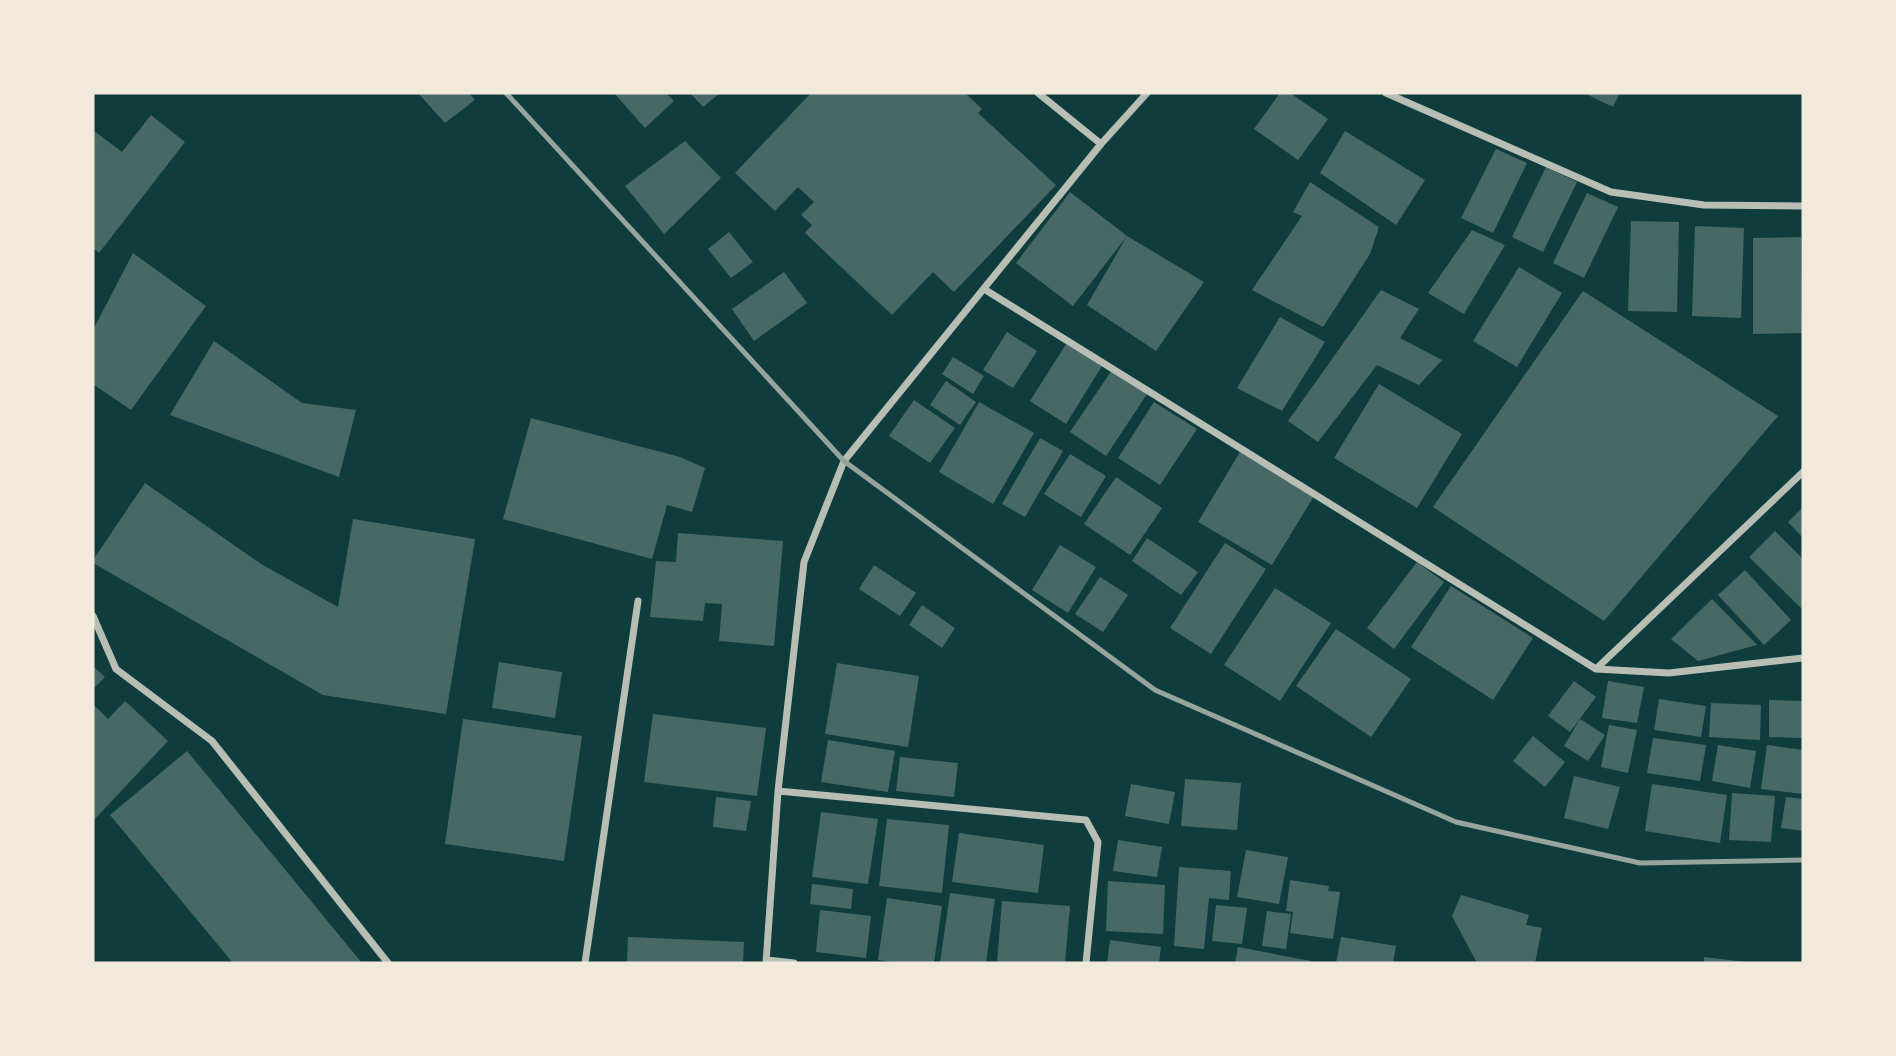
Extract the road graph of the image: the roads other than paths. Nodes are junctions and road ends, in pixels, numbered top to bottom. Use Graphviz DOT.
graph roads {
  1 [pos="1038,93"];
  2 [pos="1146,93"];
  3 [pos="1386,93"];
  4 [pos="1101,144"];
  5 [pos="1803,206"];
  6 [pos="984,289"];
  7 [pos="1803,472"];
  8 [pos="638,601"];
  9 [pos="93,616"];
  10 [pos="1803,658"];
  11 [pos="1596,669"];
  12 [pos="779,791"];
  13 [pos="767,962"];
  14 [pos="388,963"];
  15 [pos="585,963"];
  16 [pos="794,963"];
  17 [pos="1086,963"];
  1 -- 4 [label="street"];
  2 -- 4 [label="street"];
  3 -- 5 [label="street"];
  4 -- 6 [label="street"];
  6 -- 11 [label="street"];
  6 -- 12 [label="street"];
  7 -- 11 [label="street"];
  8 -- 15 [label="street"];
  9 -- 14 [label="street"];
  10 -- 11 [label="street"];
  12 -- 13 [label="street"];
  12 -- 17 [label="street"];
  13 -- 16 [label="street"];
}
